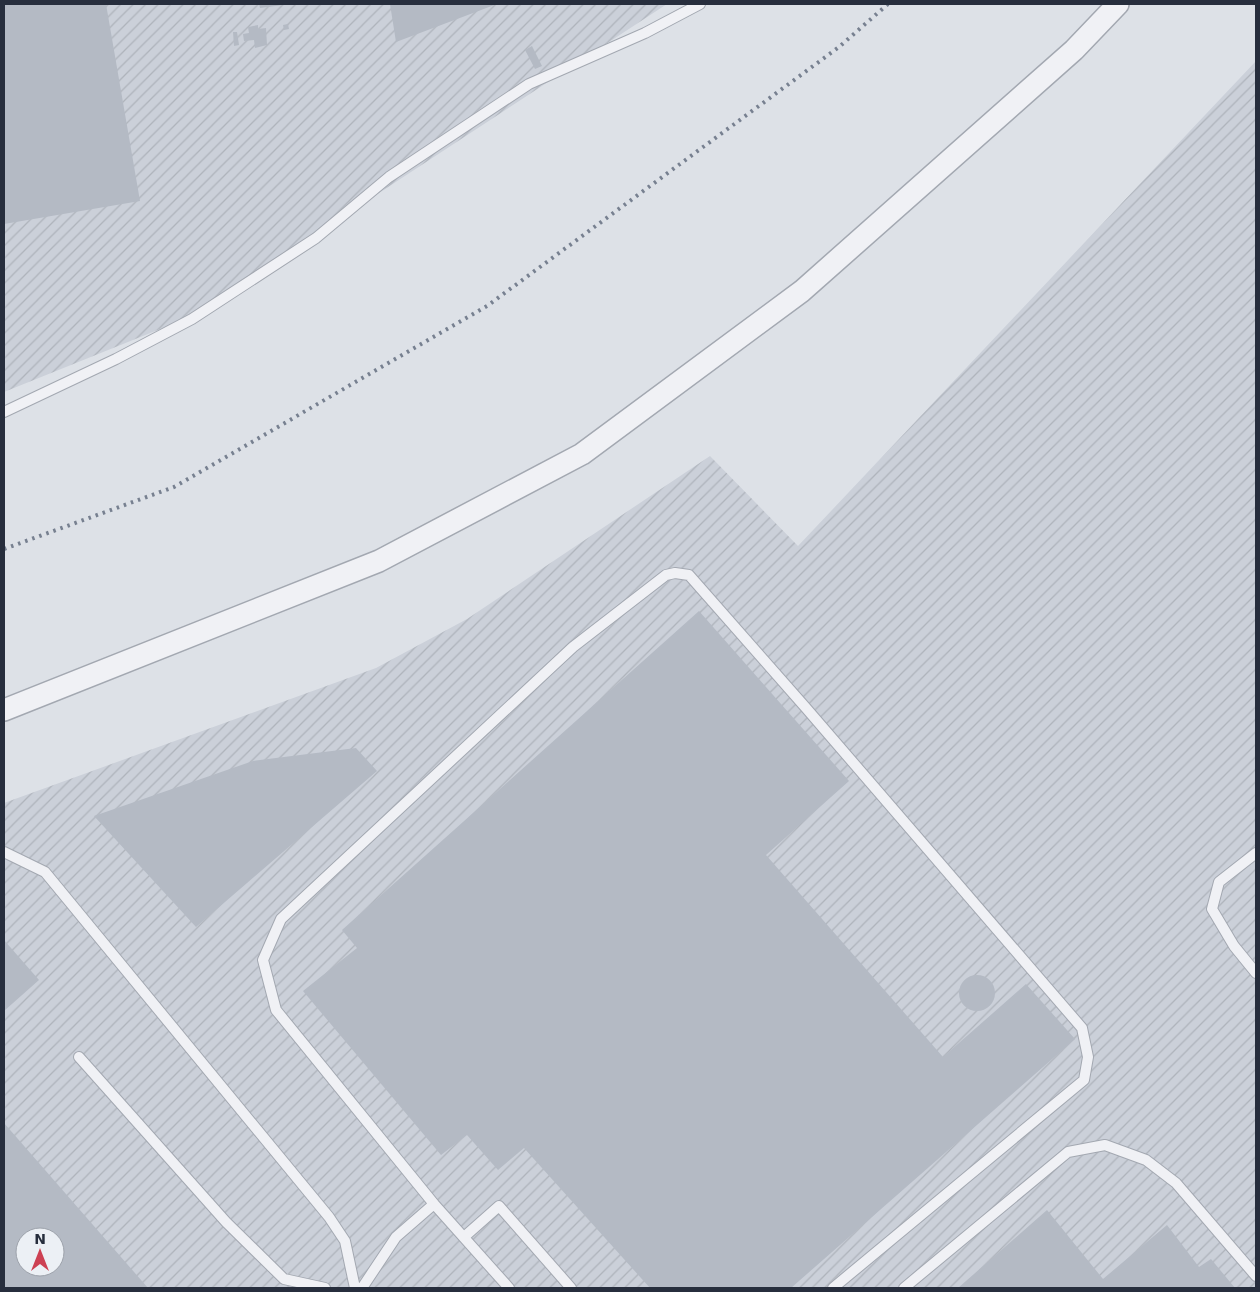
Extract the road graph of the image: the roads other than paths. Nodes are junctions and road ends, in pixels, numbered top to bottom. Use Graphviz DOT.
graph roads {
  1 [pos="700,4"];
  2 [pos="1118,4"];
  3 [pos="4,412"];
  4 [pos="4,710"];
  5 [pos="4,852"];
  6 [pos="1256,853"];
  7 [pos="1256,973"];
  8 [pos="79,1057"];
  9 [pos="434,1204"];
  10 [pos="464,1237"];
  11 [pos="1256,1276"];
  12 [pos="324,1288"];
  13 [pos="355,1288"];
  14 [pos="362,1288"];
  15 [pos="509,1288"];
  16 [pos="571,1288"];
  17 [pos="833,1288"];
  18 [pos="904,1288"];
  1 -- 3 [label="lane"];
  2 -- 4 [label="street"];
  5 -- 13 [label="lane"];
  6 -- 7 [label="lane"];
  8 -- 12 [label="lane"];
  9 -- 10 [label="lane"];
  9 -- 14 [label="lane"];
  9 -- 17 [label="lane"];
  10 -- 15 [label="lane"];
  10 -- 16 [label="lane"];
  11 -- 18 [label="lane"];
}
